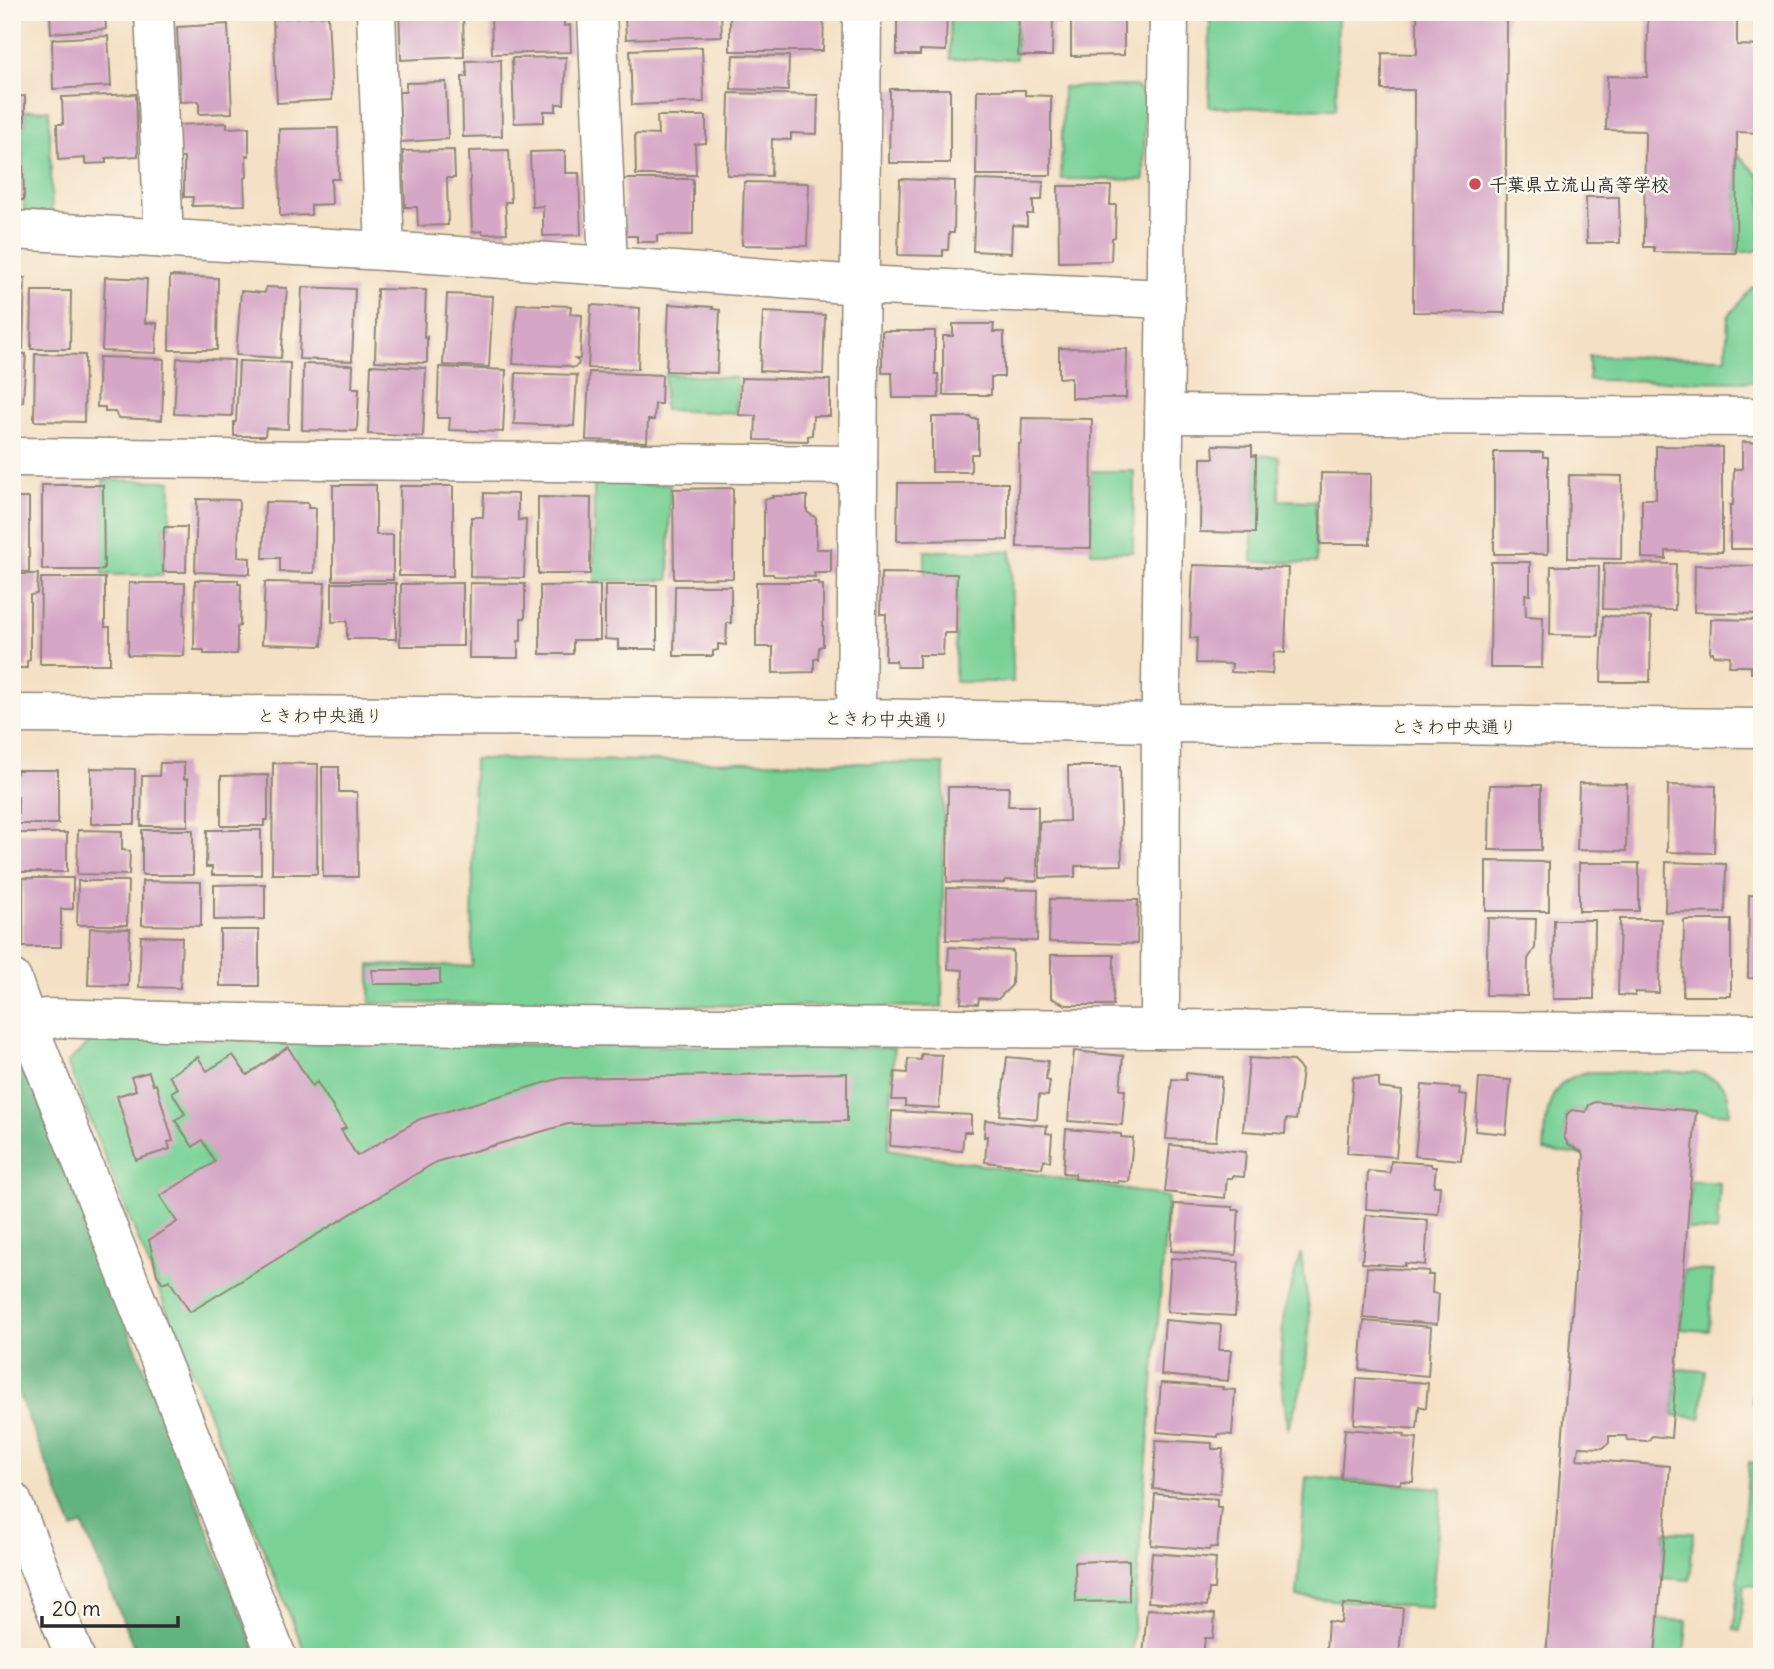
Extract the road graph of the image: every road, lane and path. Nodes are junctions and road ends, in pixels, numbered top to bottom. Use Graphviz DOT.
graph roads {
  1 [pos="154,12"];
  2 [pos="376,12"];
  3 [pos="597,12"];
  4 [pos="862,12"];
  5 [pos="1169,12"];
  6 [pos="12,230"];
  7 [pos="164,239"];
  8 [pos="385,251"];
  9 [pos="608,266"];
  10 [pos="859,285"];
  11 [pos="1166,299"];
  12 [pos="1164,414"];
  13 [pos="1762,417"];
  14 [pos="12,457"];
  15 [pos="858,465"];
  16 [pos="12,714"];
  17 [pos="856,718"];
  18 [pos="1161,723"];
  19 [pos="1762,728"];
  20 [pos="12,979"];
  21 [pos="27,1022"];
  22 [pos="1160,1029"];
  23 [pos="1762,1033"];
  24 [pos="12,1501"];
  25 [pos="75,1657"];
  26 [pos="277,1657"];
  1 -- 7 [label="main road"];
  2 -- 8 [label="main road"];
  3 -- 9 [label="main road"];
  4 -- 10 [label="main road"];
  5 -- 11 [label="main road"];
  6 -- 7 [label="main road"];
  7 -- 8 [label="main road"];
  8 -- 9 [label="main road"];
  9 -- 10 [label="main road"];
  10 -- 11 [label="main road"];
  10 -- 15 [label="main road"];
  11 -- 12 [label="main road"];
  12 -- 13 [label="main road"];
  12 -- 18 [label="main road"];
  14 -- 15 [label="main road"];
  15 -- 17 [label="main road"];
  16 -- 17 [label="main road, ときわ中央通り"];
  17 -- 18 [label="main road, ときわ中央通り"];
  18 -- 19 [label="main road, ときわ中央通り"];
  18 -- 22 [label="main road"];
  20 -- 21 [label="main road"];
  21 -- 22 [label="main road"];
  21 -- 26 [label="main road"];
  22 -- 23 [label="main road"];
  24 -- 25 [label="main road"];
}
